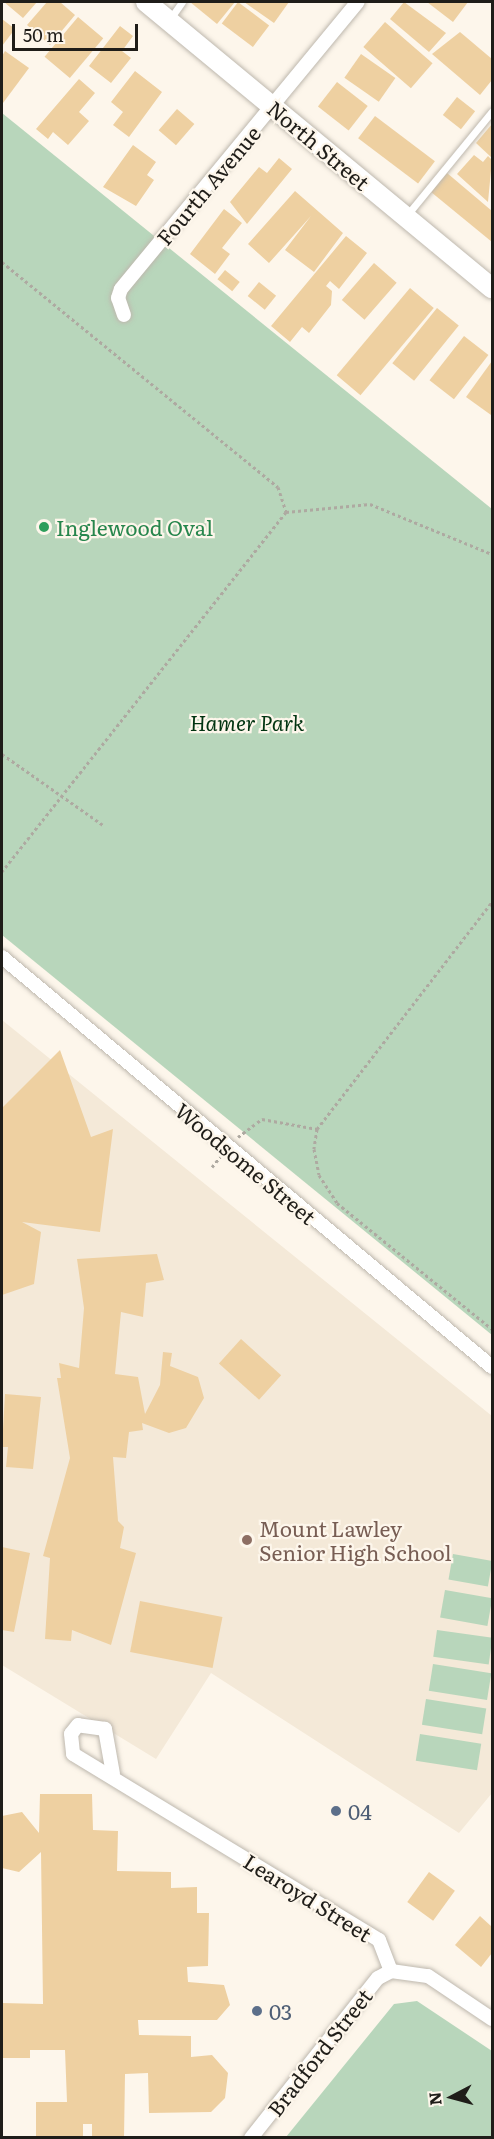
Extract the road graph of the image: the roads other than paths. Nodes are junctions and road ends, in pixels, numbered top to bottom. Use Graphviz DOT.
graph roads {
  1 [pos="146,2"];
  2 [pos="182,2"];
  3 [pos="358,2"];
  4 [pos="169,20"];
  5 [pos="273,107"];
  6 [pos="492,111"];
  7 [pos="405,217"];
  8 [pos="492,288"];
  9 [pos="124,315"];
  10 [pos="2,957"];
  11 [pos="492,1367"];
  12 [pos="113,1774"];
  13 [pos="391,1971"];
  14 [pos="492,2019"];
  15 [pos="251,2138"];
  1 -- 4 [label="main road, North Street"];
  2 -- 4 [label="lane"];
  3 -- 5 [label="street, Fourth Avenue"];
  4 -- 5 [label="main road, North Street"];
  5 -- 7 [label="main road, North Street"];
  5 -- 9 [label="street, Fourth Avenue"];
  6 -- 7 [label="lane"];
  7 -- 8 [label="main road, North Street"];
  10 -- 11 [label="street, Woodsome Street"];
  12 -- 13 [label="street, Learoyd Street"];
  13 -- 14 [label="street"];
  13 -- 15 [label="street, Bradford Street"];
}
